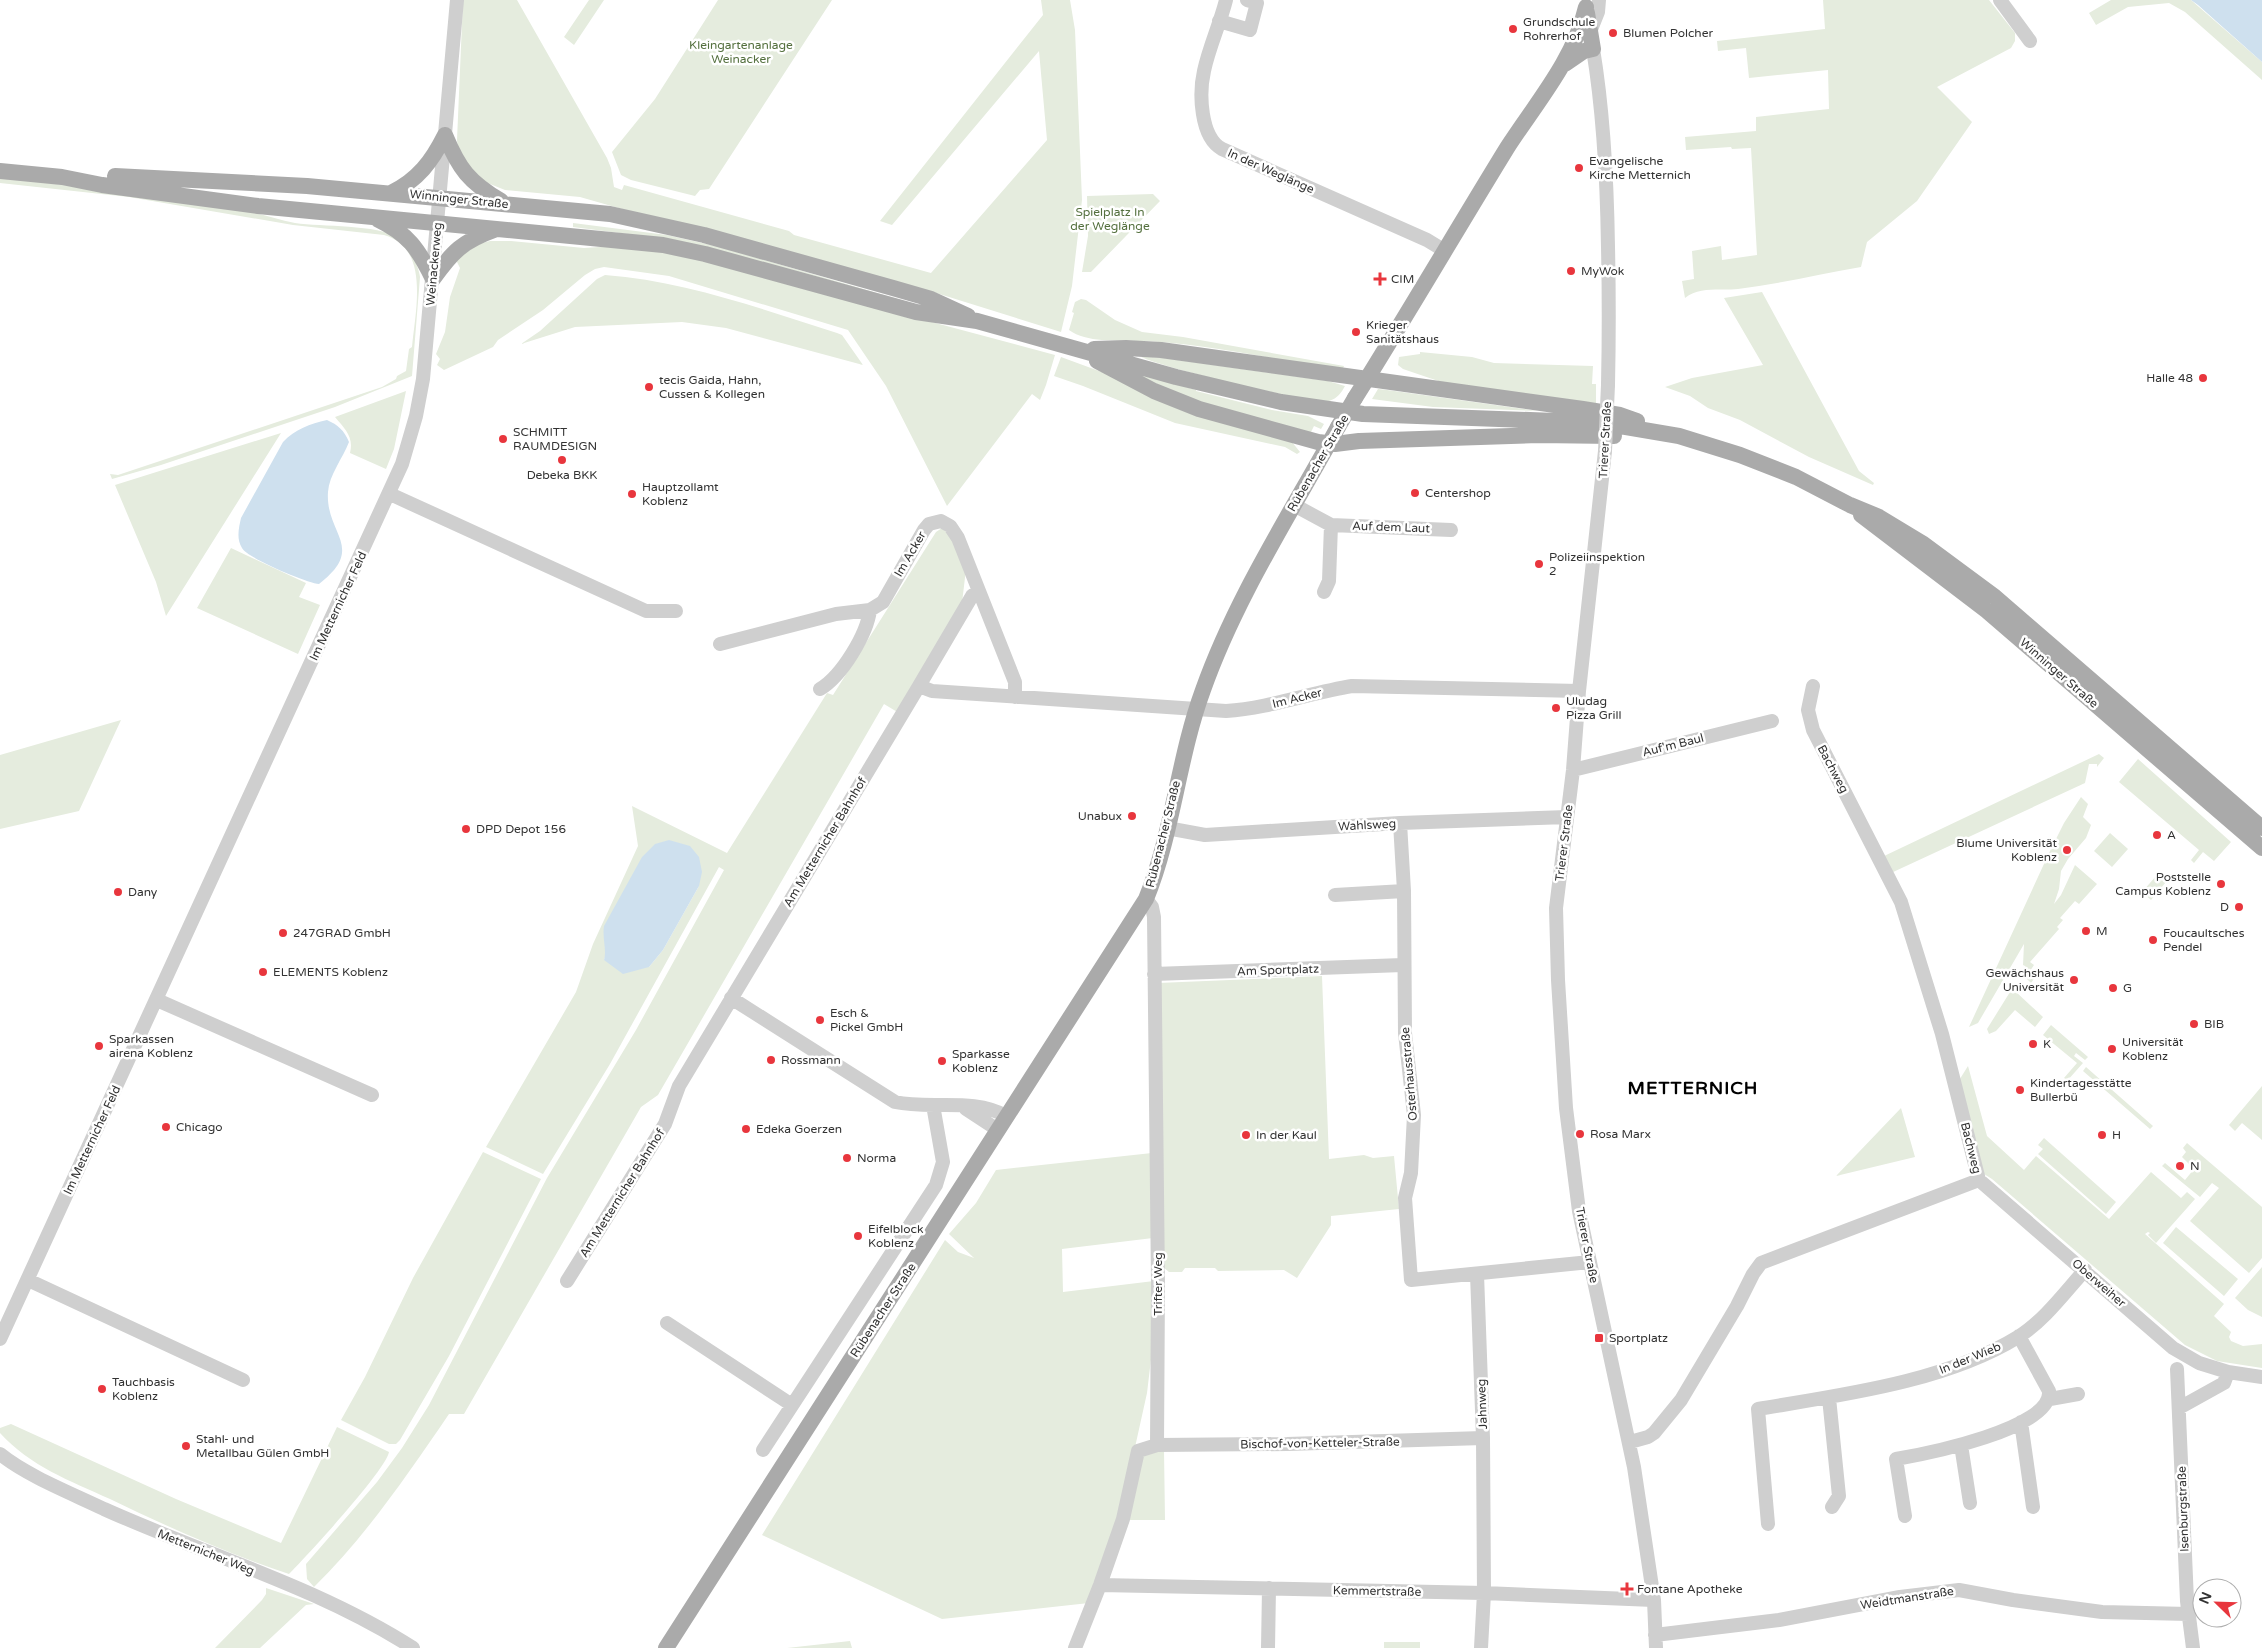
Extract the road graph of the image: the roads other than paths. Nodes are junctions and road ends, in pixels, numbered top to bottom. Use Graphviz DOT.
graph roads {
  1 [pos="457,0"];
  2 [pos="1226,0"];
  3 [pos="1247,0"];
  4 [pos="2000,0"];
  5 [pos="1590,2"];
  6 [pos="1220,21"];
  7 [pos="2030,41"];
  8 [pos="1592,49"];
  9 [pos="1560,69"];
  10 [pos="445,135"];
  11 [pos="0,171"];
  12 [pos="62,177"];
  13 [pos="391,192"];
  14 [pos="439,197"];
  15 [pos="505,204"];
  16 [pos="371,216"];
  17 [pos="437,222"];
  18 [pos="499,228"];
  19 [pos="1445,251"];
  20 [pos="433,279"];
  21 [pos="977,321"];
  22 [pos="1081,350"];
  23 [pos="1368,378"];
  24 [pos="1653,431"];
  25 [pos="1329,444"];
  26 [pos="390,494"];
  27 [pos="1294,505"];
  28 [pos="1850,505"];
  29 [pos="1331,525"];
  30 [pos="1451,530"];
  31 [pos="978,591"];
  32 [pos="1324,592"];
  33 [pos="676,610"];
  34 [pos="870,610"];
  35 [pos="720,644"];
  36 [pos="920,686"];
  37 [pos="1813,686"];
  38 [pos="820,689"];
  39 [pos="1579,691"];
  40 [pos="1015,696"];
  41 [pos="1196,709"];
  42 [pos="1772,721"];
  43 [pos="1573,770"];
  44 [pos="1567,817"];
  45 [pos="1400,823"];
  46 [pos="1167,828"];
  47 [pos="2262,828"];
  48 [pos="2262,848"];
  49 [pos="1404,891"];
  50 [pos="1335,895"];
  51 [pos="1146,899"];
  52 [pos="1403,965"];
  53 [pos="1154,974"];
  54 [pos="731,998"];
  55 [pos="157,1000"];
  56 [pos="372,1095"];
  57 [pos="933,1104"];
  58 [pos="1002,1123"];
  59 [pos="1979,1180"];
  60 [pos="1590,1262"];
  61 [pos="2085,1270"];
  62 [pos="1477,1274"];
  63 [pos="28,1280"];
  64 [pos="567,1281"];
  65 [pos="668,1323"];
  66 [pos="2019,1336"];
  67 [pos="0,1339"];
  68 [pos="2177,1369"];
  69 [pos="2228,1372"];
  70 [pos="2262,1377"];
  71 [pos="243,1380"];
  72 [pos="2078,1394"];
  73 [pos="1829,1398"];
  74 [pos="2050,1398"];
  75 [pos="792,1405"];
  76 [pos="2179,1408"];
  77 [pos="2020,1422"];
  78 [pos="1483,1438"];
  79 [pos="1630,1442"];
  80 [pos="1157,1444"];
  81 [pos="1961,1445"];
  82 [pos="763,1450"];
  83 [pos="0,1454"];
  84 [pos="1970,1503"];
  85 [pos="1832,1507"];
  86 [pos="2032,1507"];
  87 [pos="1905,1516"];
  88 [pos="1768,1524"];
  89 [pos="1100,1585"];
  90 [pos="1269,1588"];
  91 [pos="1484,1593"];
  92 [pos="1654,1600"];
  93 [pos="2189,1614"];
  94 [pos="1656,1642"];
  95 [pos="413,1648"];
  96 [pos="666,1648"];
  97 [pos="1075,1648"];
  98 [pos="1268,1648"];
  99 [pos="1481,1648"];
  100 [pos="2193,1648"];
  1 -- 10 [label="street, Weinackerweg"];
  2 -- 6 [label="street, In der Weglänge"];
  3 -- 6 [label="street"];
  4 -- 7 [label="street"];
  5 -- 8 [label="main road, Trierer Straße"];
  5 -- 9 [label="main road, Rübenacher Straße"];
  6 -- 19 [label="street, In der Weglänge"];
  8 -- 9 [label="main road, Rübenacher Straße"];
  8 -- 39 [label="street, Trierer Straße, bridge"];
  9 -- 19 [label="main road, Rübenacher Straße"];
  10 -- 13 [label="main road"];
  10 -- 14 [label="street, Weinackerweg"];
  10 -- 15 [label="main road"];
  11 -- 12 [label="main road"];
  12 -- 13 [label="main road, Winninger Straße"];
  12 -- 16 [label="main road, Winninger Straße"];
  13 -- 14 [label="main road, Winninger Straße"];
  14 -- 15 [label="main road, Winninger Straße"];
  14 -- 17 [label="street, Weinackerweg"];
  15 -- 21 [label="main road, Winninger Straße"];
  16 -- 17 [label="main road, Winninger Straße"];
  16 -- 20 [label="main road"];
  17 -- 18 [label="main road, Winninger Straße"];
  17 -- 20 [label="street, Weinackerweg"];
  18 -- 20 [label="main road"];
  18 -- 21 [label="main road, Winninger Straße"];
  19 -- 23 [label="main road, Rübenacher Straße"];
  20 -- 26 [label="street, Weinackerweg"];
  21 -- 22 [label="main road"];
  22 -- 23 [label="main road"];
  22 -- 24 [label="main road"];
  22 -- 25 [label="main road"];
  23 -- 24 [label="main road"];
  23 -- 25 [label="main road, Rübenacher Straße, bridge"];
  24 -- 25 [label="main road"];
  24 -- 28 [label="main road, Winninger Straße"];
  25 -- 27 [label="main road, Rübenacher Straße"];
  26 -- 33 [label="street"];
  26 -- 55 [label="street, Im Metternicher Feld"];
  27 -- 29 [label="street, Auf dem Laut"];
  27 -- 41 [label="main road, Rübenacher Straße"];
  28 -- 47 [label="main road, Winninger Straße"];
  28 -- 48 [label="main road, Winninger Straße"];
  29 -- 30 [label="street, Auf dem Laut"];
  29 -- 32 [label="street"];
  31 -- 34 [label="street, Im Acker"];
  31 -- 36 [label="street"];
  31 -- 40 [label="street, Im Acker"];
  34 -- 35 [label="street"];
  34 -- 38 [label="street"];
  36 -- 40 [label="street, Im Acker"];
  36 -- 54 [label="street, Am Metternicher Bahnhof"];
  37 -- 59 [label="street, Bachweg"];
  39 -- 41 [label="street, Im Acker"];
  39 -- 43 [label="street, Trierer Straße"];
  40 -- 41 [label="street, Im Acker"];
  41 -- 46 [label="main road, Rübenacher Straße"];
  42 -- 43 [label="street, Auf'm Baul"];
  43 -- 44 [label="street, Trierer Straße"];
  44 -- 45 [label="street, Wahlsweg"];
  44 -- 60 [label="street, Trierer Straße"];
  45 -- 46 [label="street, Wahlsweg"];
  45 -- 49 [label="street, Osterhausstraße"];
  46 -- 51 [label="main road, Rübenacher Straße"];
  49 -- 50 [label="street"];
  49 -- 52 [label="street, Osterhausstraße"];
  51 -- 53 [label="street, Trifter Weg"];
  51 -- 58 [label="main road, Rübenacher Straße"];
  52 -- 53 [label="street, Am Sportplatz"];
  52 -- 62 [label="street, Osterhausstraße"];
  53 -- 80 [label="street, Trifter Weg"];
  54 -- 57 [label="street"];
  54 -- 64 [label="street, Am Metternicher Bahnhof"];
  55 -- 56 [label="street"];
  55 -- 63 [label="street, Im Metternicher Feld"];
  57 -- 58 [label="street"];
  57 -- 75 [label="street, Rübenacher Straße"];
  58 -- 96 [label="main road, Rübenacher Straße"];
  59 -- 61 [label="street, Oberweiher"];
  59 -- 79 [label="street, Bachweg"];
  60 -- 62 [label="street"];
  60 -- 79 [label="street, Trierer Straße"];
  61 -- 66 [label="street, In der Wieb"];
  61 -- 69 [label="street, Oberweiher"];
  62 -- 78 [label="street, Jahnweg"];
  63 -- 67 [label="street, Im Metternicher Feld"];
  63 -- 71 [label="street"];
  65 -- 75 [label="street"];
  66 -- 73 [label="street, In der Wieb"];
  66 -- 74 [label="street"];
  68 -- 76 [label="street, Isenburgstraße"];
  69 -- 70 [label="street, Oberweiher"];
  69 -- 76 [label="street"];
  72 -- 74 [label="street"];
  73 -- 85 [label="street"];
  73 -- 88 [label="street, In der Wieb"];
  74 -- 77 [label="street"];
  75 -- 82 [label="street, Rübenacher Straße"];
  76 -- 93 [label="street, Isenburgstraße"];
  77 -- 81 [label="street"];
  77 -- 86 [label="street"];
  78 -- 80 [label="street, Bischof-von-Ketteler-Straße"];
  78 -- 91 [label="street, Jahnweg"];
  79 -- 92 [label="street, Trierer Straße"];
  80 -- 89 [label="street"];
  81 -- 84 [label="street"];
  81 -- 87 [label="street"];
  83 -- 95 [label="street, Metternicher Weg"];
  89 -- 90 [label="street, Kemmertstraße"];
  89 -- 97 [label="street"];
  90 -- 91 [label="street, Kemmertstraße"];
  90 -- 98 [label="street"];
  91 -- 92 [label="street, Kemmertstraße"];
  91 -- 99 [label="street, Jahnweg"];
  92 -- 94 [label="street, Trierer Straße"];
  93 -- 94 [label="street, Weidtmanstraße"];
  93 -- 100 [label="street, Isenburgstraße"];
}
